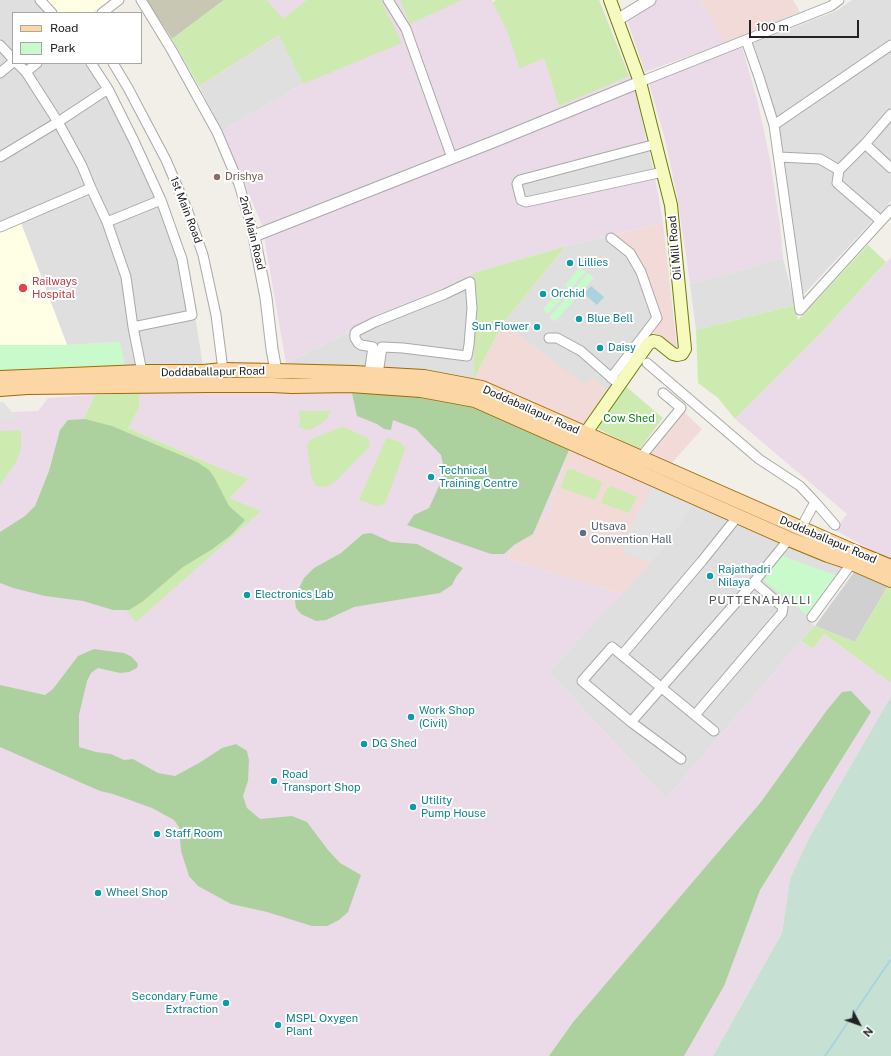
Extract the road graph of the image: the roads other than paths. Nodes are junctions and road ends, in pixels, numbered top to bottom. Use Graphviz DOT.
graph roads {
  1 [pos="40,0"];
  2 [pos="119,0"];
  3 [pos="141,0"];
  4 [pos="388,0"];
  5 [pos="610,0"];
  6 [pos="650,0"];
  7 [pos="839,0"];
  8 [pos="51,12"];
  9 [pos="103,12"];
  10 [pos="617,20"];
  11 [pos="746,40"];
  12 [pos="0,45"];
  13 [pos="891,45"];
  14 [pos="12,58"];
  15 [pos="12,63"];
  16 [pos="18,64"];
  17 [pos="37,64"];
  18 [pos="92,64"];
  19 [pos="114,64"];
  20 [pos="26,72"];
  21 [pos="0,73"];
  22 [pos="640,82"];
  23 [pos="108,89"];
  24 [pos="891,114"];
  25 [pos="58,122"];
  26 [pos="774,125"];
  27 [pos="656,144"];
  28 [pos="865,144"];
  29 [pos="0,157"];
  30 [pos="779,157"];
  31 [pos="452,158"];
  32 [pos="891,168"];
  33 [pos="839,170"];
  34 [pos="663,172"];
  35 [pos="91,188"];
  36 [pos="161,200"];
  37 [pos="891,210"];
  38 [pos="881,221"];
  39 [pos="107,222"];
  40 [pos="0,227"];
  41 [pos="254,236"];
  42 [pos="612,238"];
  43 [pos="133,327"];
  44 [pos="549,338"];
  45 [pos="645,340"];
  46 [pos="378,347"];
  47 [pos="647,363"];
  48 [pos="223,370"];
  49 [pos="276,371"];
  50 [pos="142,372"];
  51 [pos="373,374"];
  52 [pos="0,378"];
  53 [pos="346,379"];
  54 [pos="615,381"];
  55 [pos="0,389"];
  56 [pos="663,393"];
  57 [pos="585,434"];
  58 [pos="640,458"];
  59 [pos="815,502"];
  60 [pos="738,516"];
  61 [pos="835,525"];
  62 [pos="800,528"];
  63 [pos="789,539"];
  64 [pos="855,558"];
  65 [pos="891,567"];
  66 [pos="891,580"];
  67 [pos="754,582"];
  68 [pos="812,617"];
  69 [pos="622,655"];
  70 [pos="661,687"];
  71 [pos="695,715"];
  72 [pos="631,722"];
  73 [pos="714,731"];
  74 [pos="681,759"];
  1 -- 8 [label="street"];
  2 -- 9 [label="street"];
  3 -- 41 [label="street, 2nd Main Road"];
  4 -- 31 [label="street"];
  5 -- 10 [label="main road, Oil Mill Road"];
  6 -- 10 [label="street"];
  7 -- 11 [label="street"];
  10 -- 22 [label="main road, Oil Mill Road"];
  11 -- 22 [label="street"];
  11 -- 26 [label="street"];
  12 -- 14 [label="street"];
  13 -- 26 [label="street"];
  15 -- 21 [label="street"];
  16 -- 20 [label="street"];
  17 -- 20 [label="street"];
  18 -- 23 [label="street"];
  19 -- 48 [label="street, 1st Main Road"];
  20 -- 25 [label="street"];
  22 -- 27 [label="main road, Oil Mill Road"];
  22 -- 31 [label="street"];
  23 -- 25 [label="street"];
  23 -- 36 [label="street"];
  24 -- 28 [label="street"];
  25 -- 29 [label="street"];
  25 -- 35 [label="street"];
  26 -- 30 [label="street"];
  27 -- 34 [label="main road, Oil Mill Road"];
  27 -- 34 [label="street"];
  28 -- 32 [label="street"];
  28 -- 33 [label="street"];
  30 -- 33 [label="street"];
  30 -- 38 [label="street"];
  31 -- 41 [label="street"];
  33 -- 38 [label="street"];
  34 -- 45 [label="main road, Oil Mill Road"];
  35 -- 39 [label="street"];
  35 -- 40 [label="street"];
  36 -- 39 [label="street"];
  36 -- 43 [label="street"];
  37 -- 38 [label="street"];
  39 -- 43 [label="street"];
  41 -- 49 [label="street, 2nd Main Road"];
  42 -- 45 [label="street"];
  43 -- 50 [label="street"];
  44 -- 54 [label="street"];
  45 -- 54 [label="main road"];
  46 -- 46 [label="street"];
  46 -- 51 [label="street"];
  47 -- 59 [label="street"];
  48 -- 49 [label="main road, Doddaballapur Road"];
  48 -- 50 [label="main road, Doddaballapur Road"];
  49 -- 53 [label="main road, Doddaballapur Road"];
  50 -- 52 [label="main road, Doddaballapur Road"];
  51 -- 53 [label="main road, Doddaballapur Road"];
  51 -- 57 [label="main road, Doddaballapur Road"];
  53 -- 55 [label="main road, Doddaballapur Road"];
  53 -- 60 [label="main road, Doddaballapur Road"];
  54 -- 57 [label="main road"];
  56 -- 58 [label="street"];
  57 -- 58 [label="main road, Doddaballapur Road"];
  58 -- 62 [label="main road, Doddaballapur Road"];
  59 -- 61 [label="street"];
  59 -- 62 [label="street"];
  60 -- 63 [label="main road, Doddaballapur Road"];
  60 -- 69 [label="street"];
  62 -- 64 [label="main road, Doddaballapur Road"];
  63 -- 64 [label="main road, Doddaballapur Road"];
  63 -- 67 [label="street"];
  64 -- 65 [label="main road, Doddaballapur Road"];
  64 -- 66 [label="main road, Doddaballapur Road"];
  64 -- 68 [label="street"];
  67 -- 70 [label="street"];
  67 -- 71 [label="street"];
  69 -- 70 [label="street"];
  69 -- 72 [label="street"];
  70 -- 71 [label="street"];
  70 -- 72 [label="street"];
  71 -- 73 [label="street"];
  72 -- 74 [label="street"];
}
